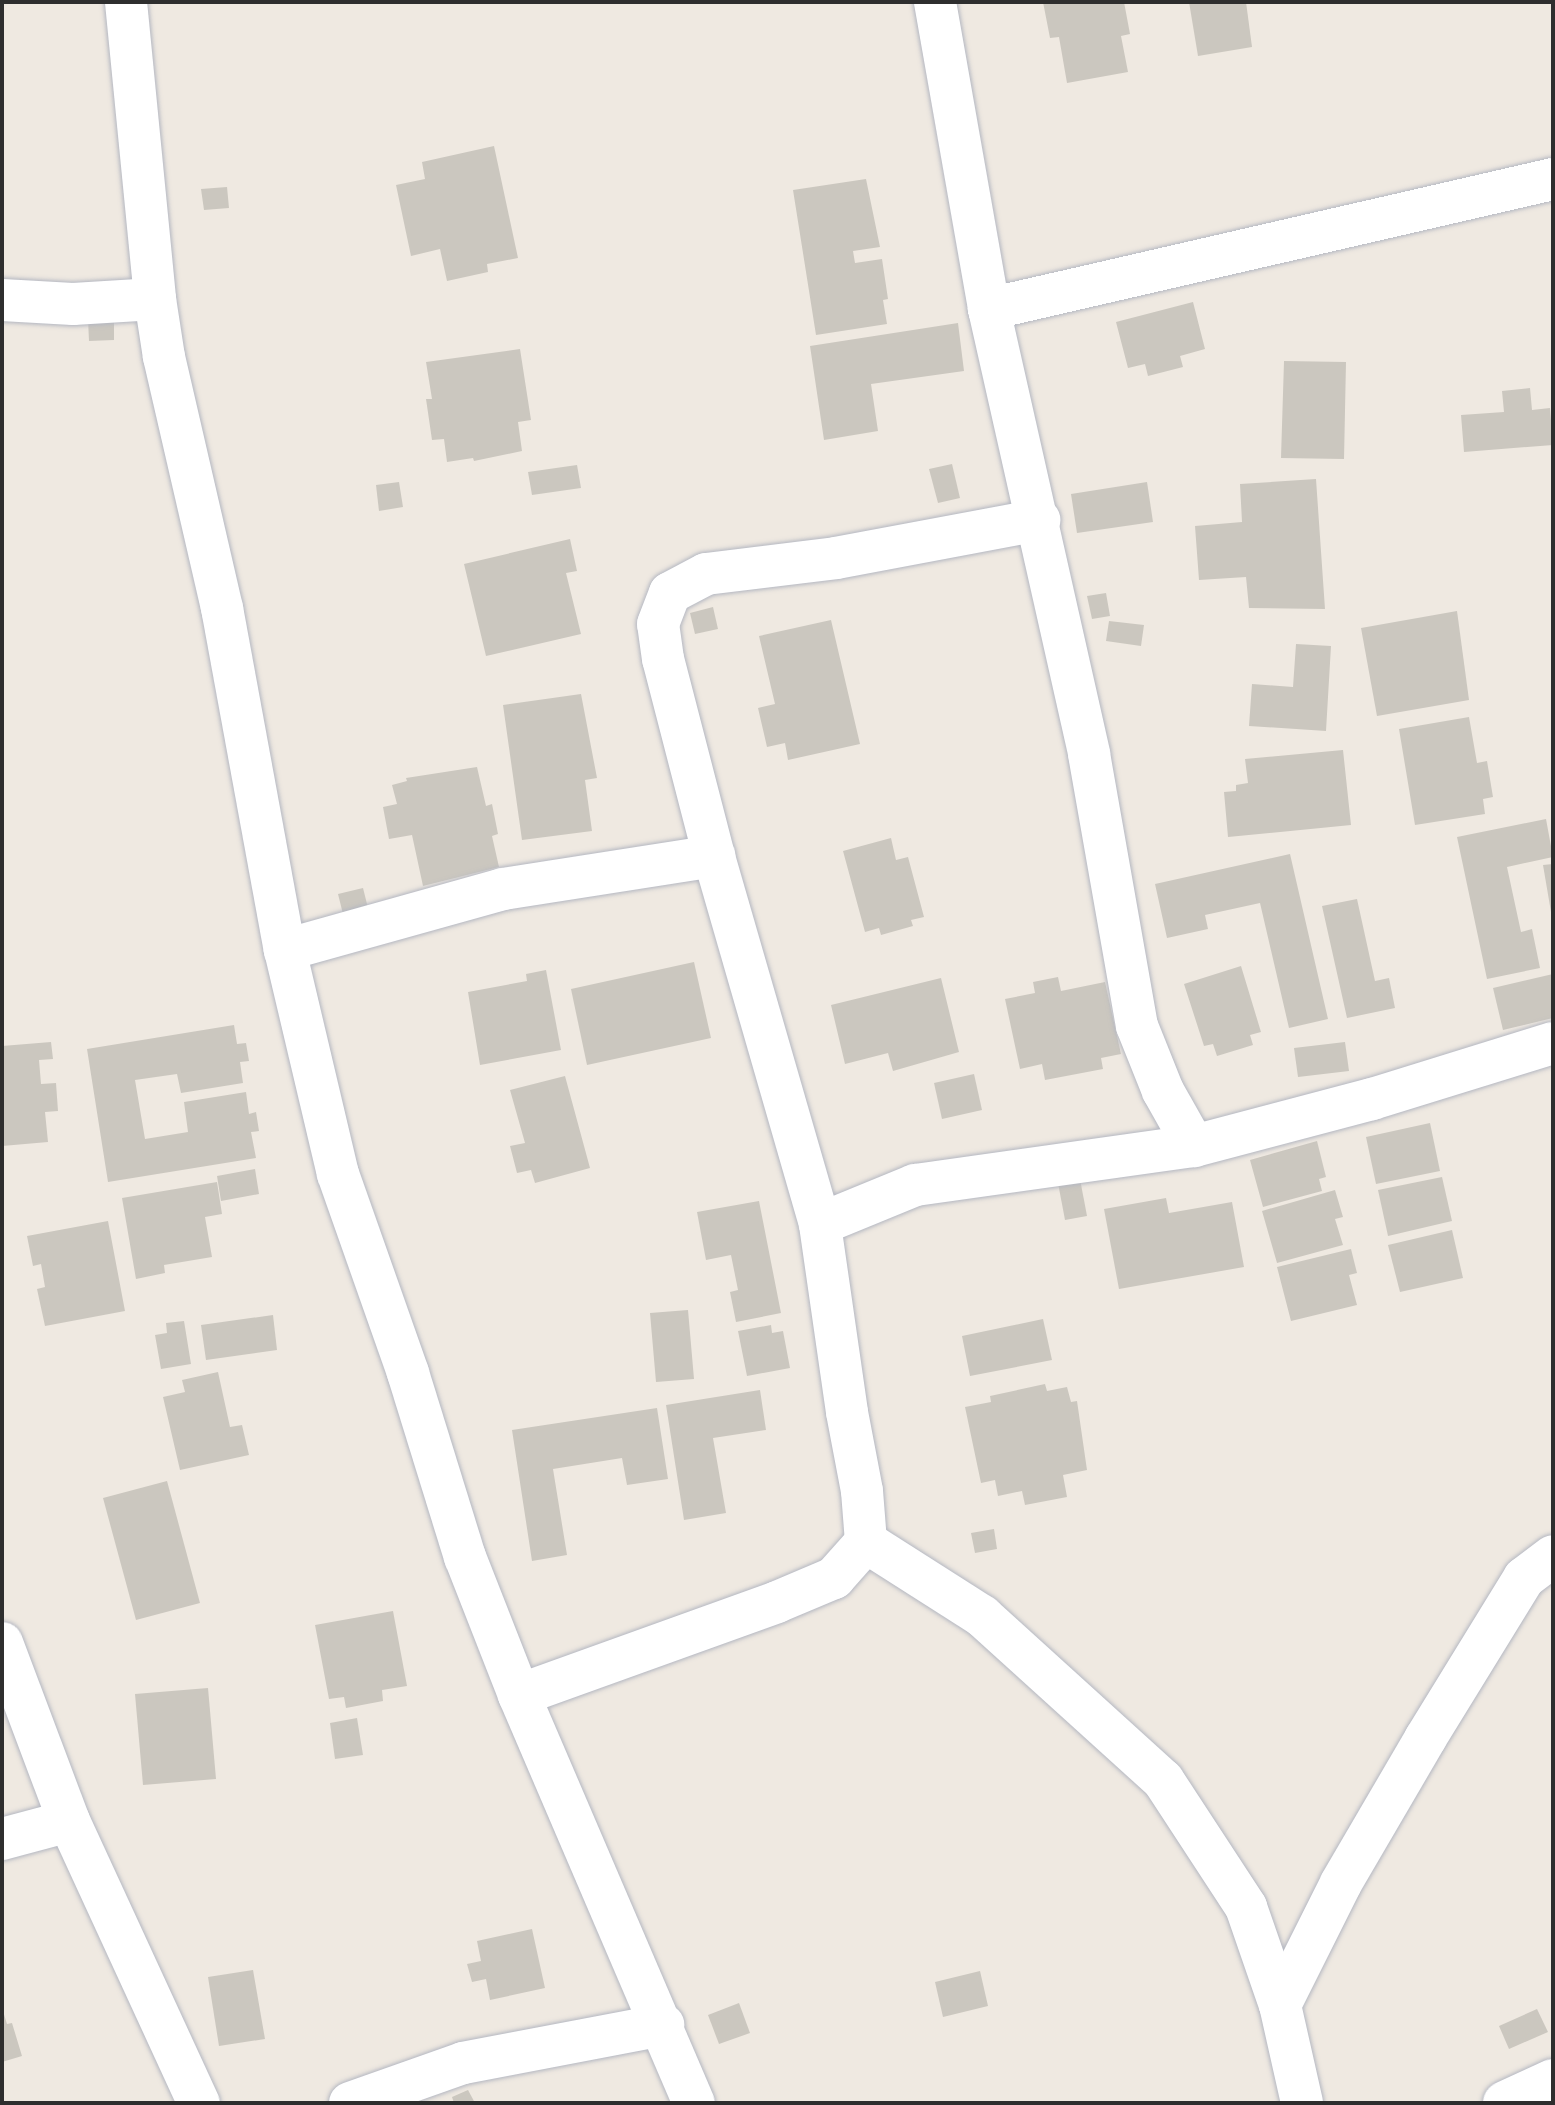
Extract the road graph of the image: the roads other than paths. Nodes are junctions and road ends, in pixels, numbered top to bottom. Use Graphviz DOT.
graph roads {
  1 [pos="126,2"];
  2 [pos="935,2"];
  3 [pos="1553,179"];
  4 [pos="155,299"];
  5 [pos="2,300"];
  6 [pos="989,309"];
  7 [pos="1039,520"];
  8 [pos="714,856"];
  9 [pos="285,950"];
  10 [pos="1553,1043"];
  11 [pos="1194,1146"];
  12 [pos="820,1224"];
  13 [pos="866,1542"];
  14 [pos="1553,1556"];
  15 [pos="2,1643"];
  16 [pos="519,1695"];
  17 [pos="69,1821"];
  18 [pos="2,1839"];
  19 [pos="1280,2005"];
  20 [pos="663,2025"];
  21 [pos="1553,2081"];
  22 [pos="199,2103"];
  23 [pos="350,2103"];
  24 [pos="694,2103"];
  25 [pos="1302,2103"];
  26 [pos="1505,2103"];
  1 -- 4 [label="street"];
  2 -- 6 [label="street"];
  3 -- 6 [label="street"];
  4 -- 5 [label="street"];
  4 -- 9 [label="street"];
  6 -- 7 [label="street"];
  7 -- 8 [label="street"];
  7 -- 11 [label="street"];
  8 -- 9 [label="street"];
  8 -- 12 [label="street"];
  9 -- 16 [label="street"];
  10 -- 11 [label="street"];
  11 -- 12 [label="street"];
  12 -- 13 [label="street"];
  13 -- 16 [label="street"];
  13 -- 19 [label="street"];
  14 -- 19 [label="street"];
  15 -- 17 [label="street"];
  16 -- 20 [label="street"];
  17 -- 18 [label="street"];
  17 -- 22 [label="street"];
  19 -- 25 [label="street"];
  20 -- 23 [label="street"];
  20 -- 24 [label="street"];
  21 -- 26 [label="main road"];
}
